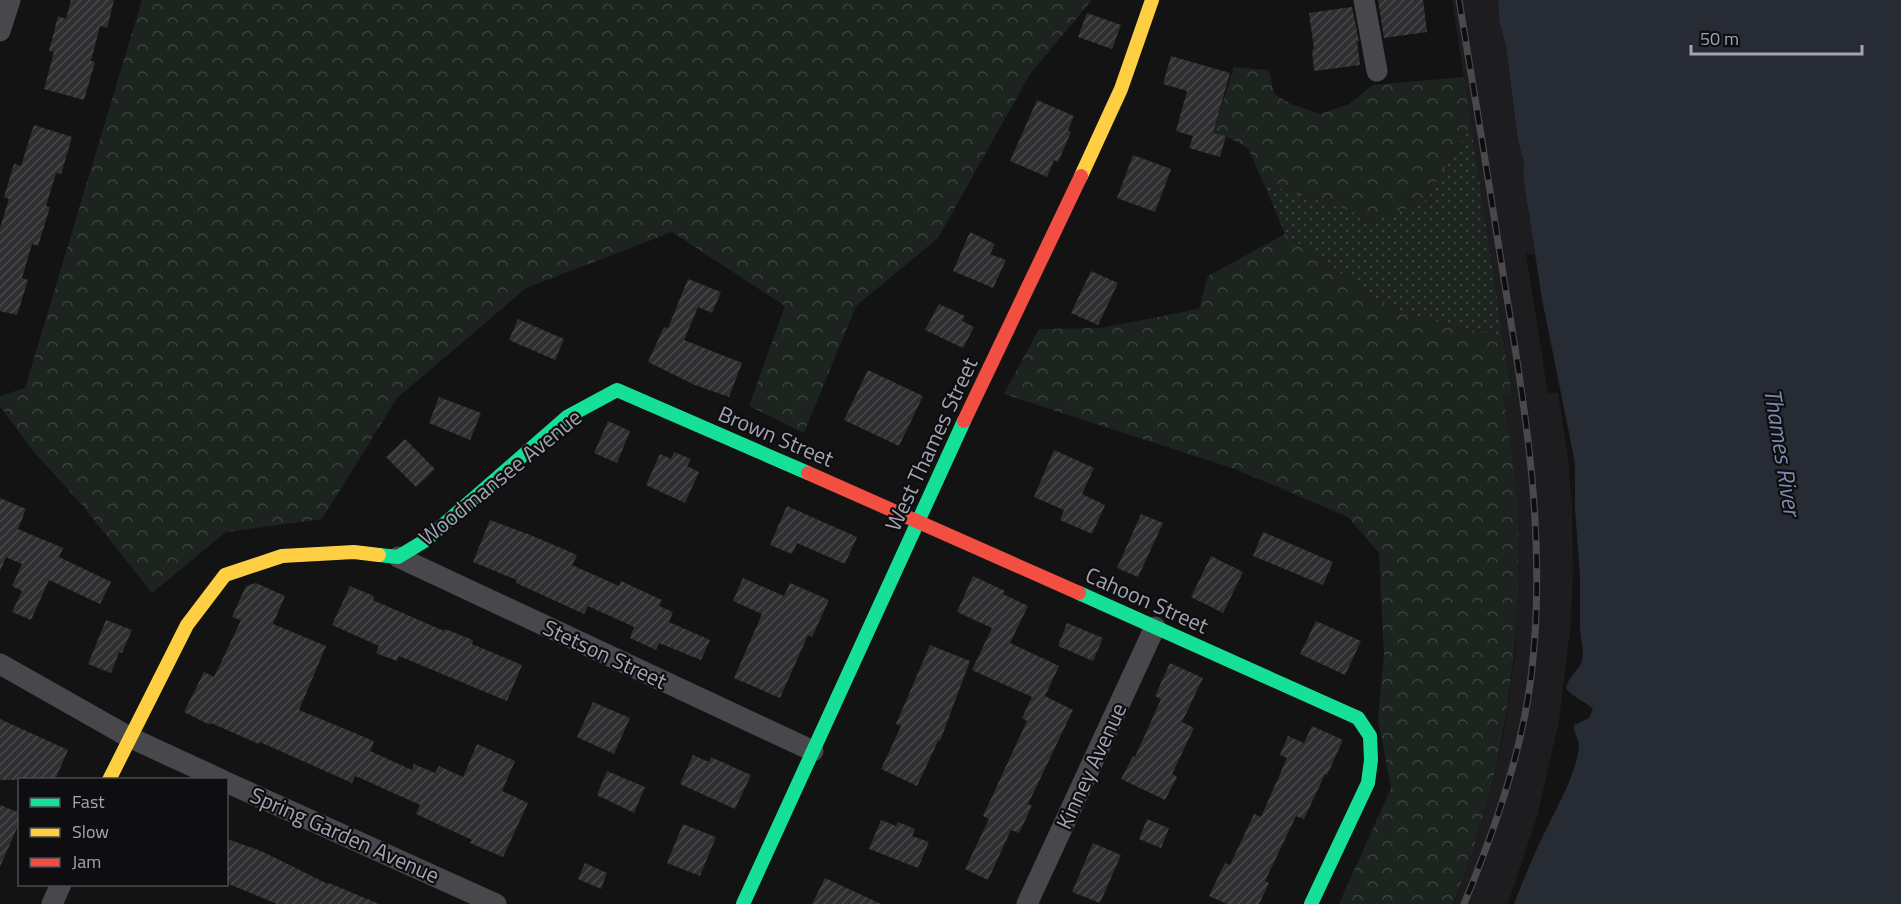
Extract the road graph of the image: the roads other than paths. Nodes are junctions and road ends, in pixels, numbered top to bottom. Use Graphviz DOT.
graph roads {
  1 [pos="10,0"];
  2 [pos="1152,0"];
  3 [pos="1364,0"];
  4 [pos="0,32"];
  5 [pos="1377,71"];
  6 [pos="616,390"];
  7 [pos="918,520"];
  8 [pos="398,557"];
  9 [pos="1155,627"];
  10 [pos="0,664"];
  11 [pos="129,737"];
  12 [pos="813,751"];
  13 [pos="111,778"];
  14 [pos="218,778"];
  15 [pos="228,783"];
  16 [pos="61,886"];
  17 [pos="52,904"];
  18 [pos="496,904"];
  19 [pos="743,904"];
  20 [pos="1028,904"];
  21 [pos="1311,904"];
  1 -- 4 [label="street"];
  2 -- 7 [label="street, West Thames Street"];
  3 -- 5 [label="street"];
  6 -- 7 [label="street, Brown Street"];
  6 -- 8 [label="street, Woodmansee Avenue"];
  7 -- 9 [label="street, Cahoon Street"];
  7 -- 12 [label="street, West Thames Street"];
  8 -- 11 [label="street, Woodmansee Avenue"];
  8 -- 12 [label="street, Stetson Street"];
  9 -- 20 [label="street, Kinney Avenue"];
  9 -- 21 [label="street, Cahoon Street"];
  10 -- 11 [label="street, Spring Garden Avenue"];
  11 -- 13 [label="street, Woodmansee Avenue"];
  11 -- 14 [label="street, Spring Garden Avenue"];
  12 -- 19 [label="street, West Thames Street"];
  15 -- 18 [label="street, Spring Garden Avenue"];
  16 -- 17 [label="street"];
}
